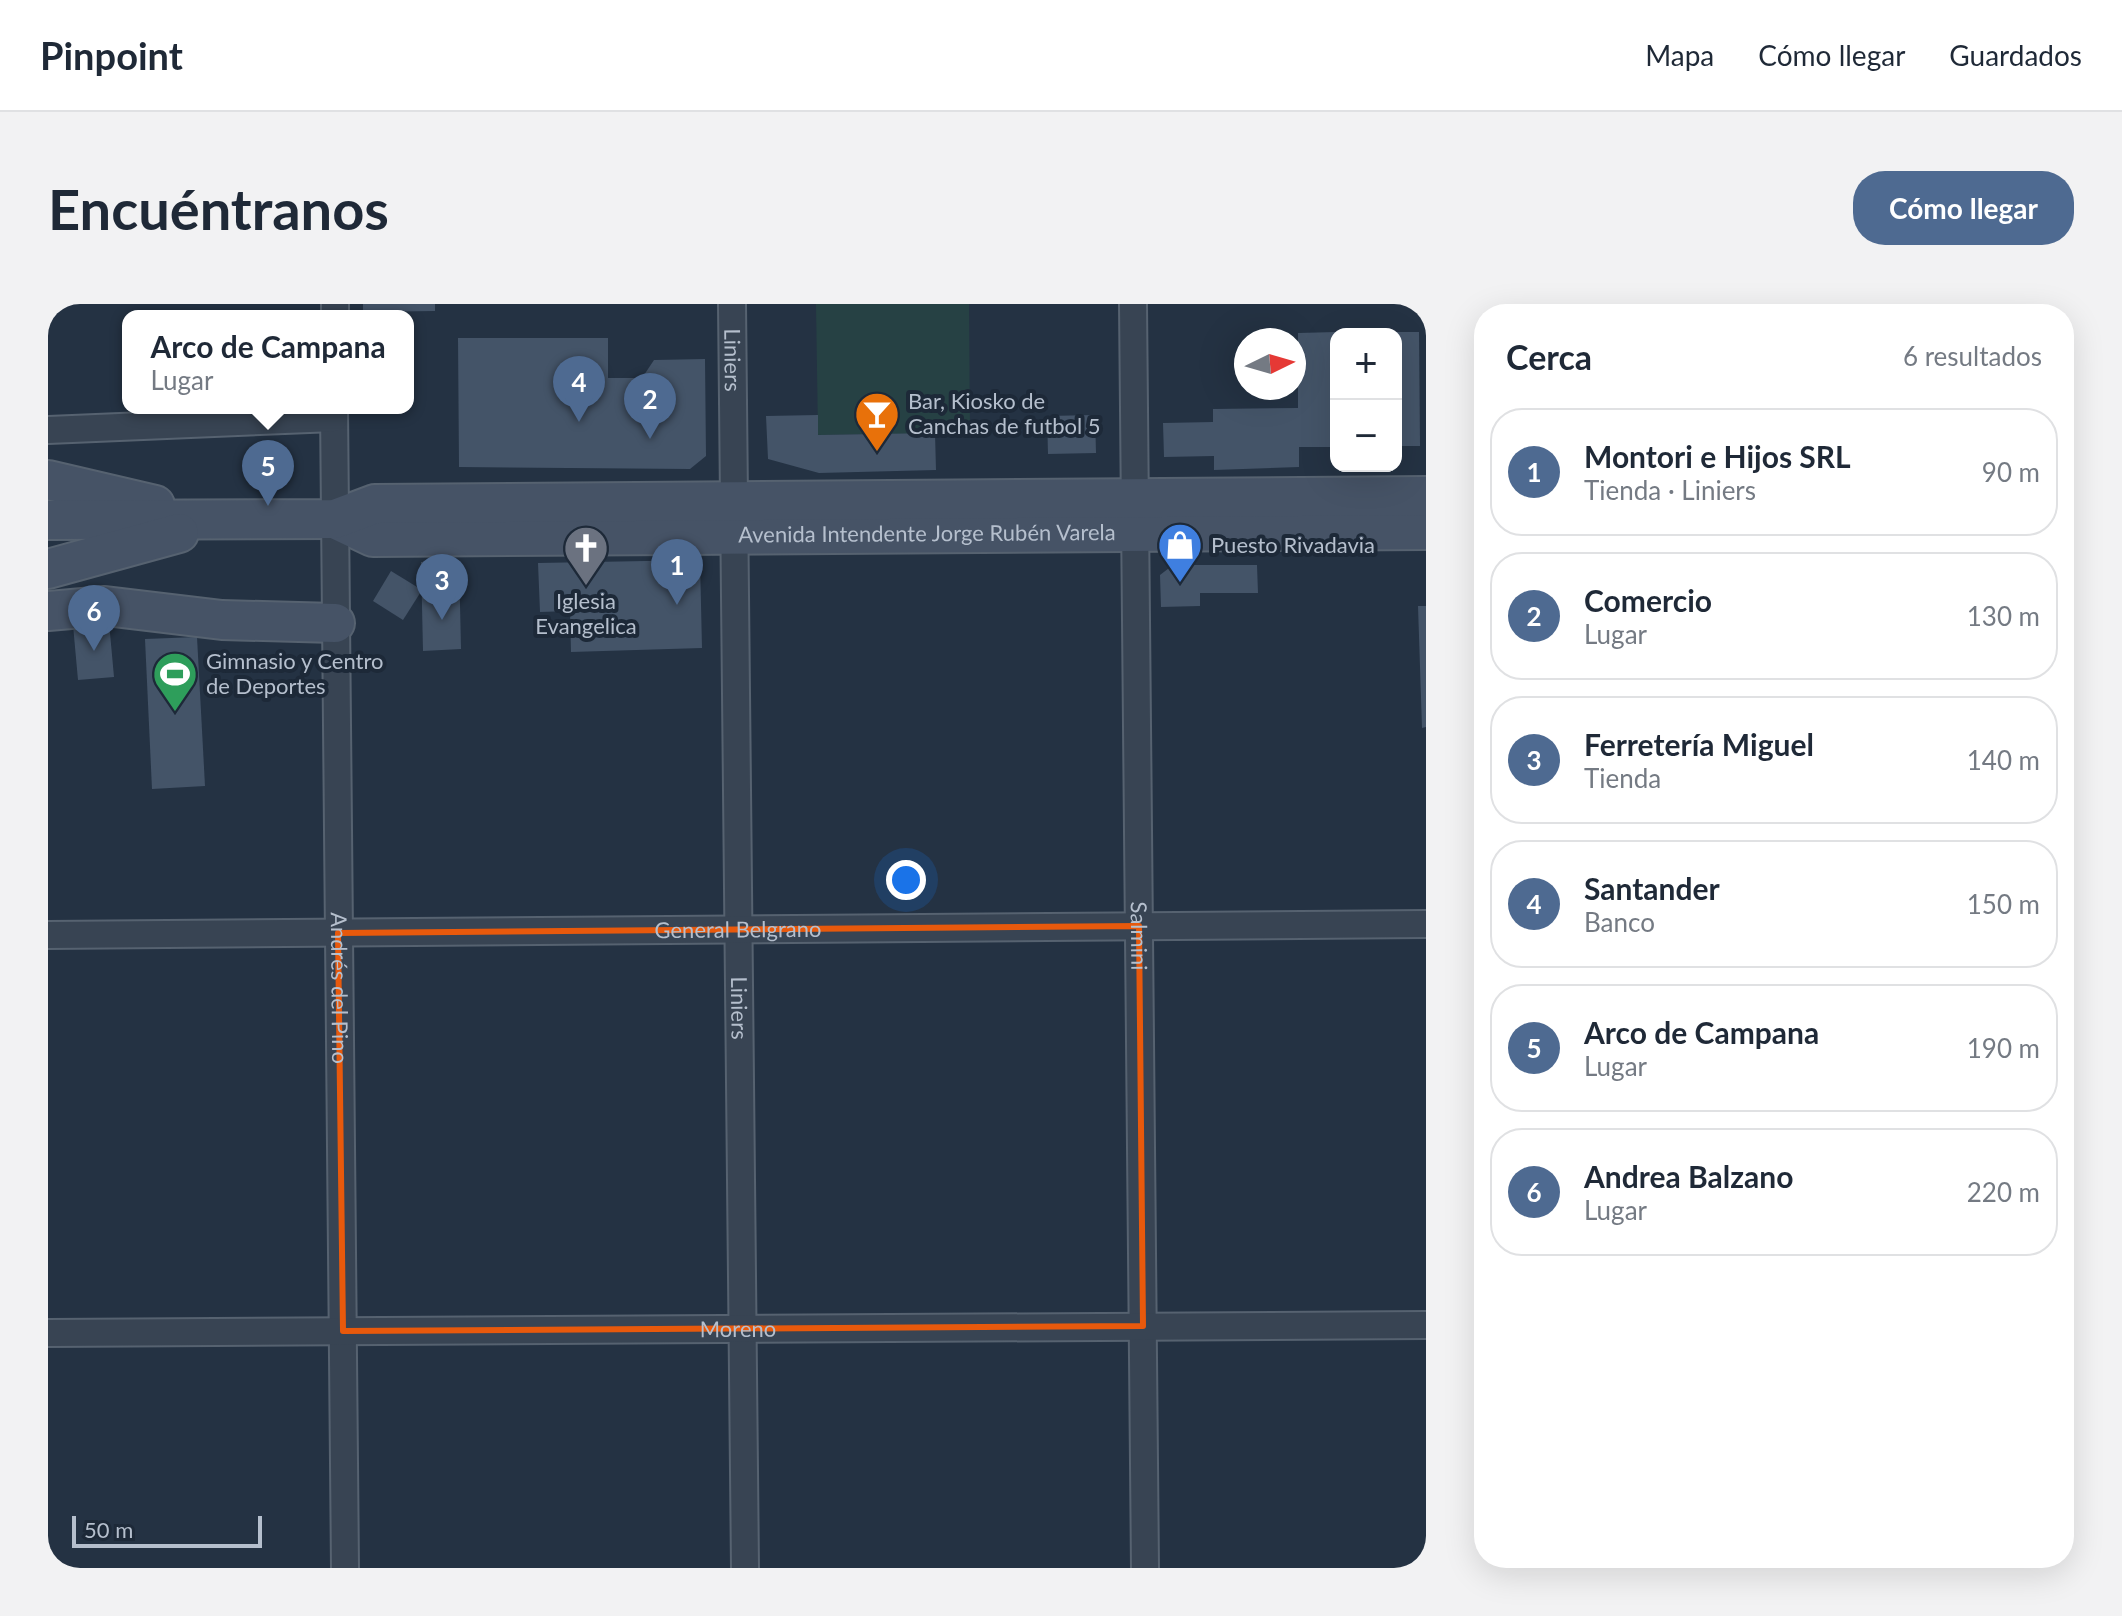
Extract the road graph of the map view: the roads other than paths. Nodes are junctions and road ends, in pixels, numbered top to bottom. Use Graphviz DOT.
graph roads {
  1 [pos="732,304"];
  2 [pos="1133,304"];
  3 [pos="317,414"];
  4 [pos="334,414"];
  5 [pos="48,430"];
  6 [pos="48,480"];
  7 [pos="1426,496"];
  8 [pos="1135,516"];
  9 [pos="734,518"];
  10 [pos="335,519"];
  11 [pos="48,520"];
  12 [pos="224,521"];
  13 [pos="1426,530"];
  14 [pos="48,569"];
  15 [pos="48,611"];
  16 [pos="335,623"];
  17 [pos="1426,924"];
  18 [pos="1139,926"];
  19 [pos="738,930"];
  20 [pos="338,933"];
  21 [pos="48,935"];
  22 [pos="1426,1325"];
  23 [pos="1143,1326"];
  24 [pos="742,1329"];
  25 [pos="343,1331"];
  26 [pos="48,1333"];
  27 [pos="345,1568"];
  28 [pos="745,1568"];
  29 [pos="1145,1568"];
  1 -- 9 [label="street, Liniers"];
  2 -- 8 [label="street, Salmini"];
  3 -- 5 [label="street"];
  4 -- 10 [label="street, Andrés del Pino"];
  6 -- 12 [label="main road"];
  7 -- 8 [label="main road, Avenida Intendente Jorge Rubén Varela"];
  8 -- 9 [label="main road, Avenida Intendente Jorge Rubén Varela"];
  8 -- 13 [label="main road, Avenida Intendente Jorge Rubén Varela"];
  8 -- 18 [label="street, Salmini"];
  9 -- 10 [label="main road, Avenida Intendente Jorge Rubén Varela"];
  9 -- 19 [label="street, Liniers"];
  10 -- 12 [label="main road, Avenida Intendente Jorge Rubén Varela"];
  10 -- 16 [label="street, Andrés del Pino"];
  11 -- 12 [label="main road, Avenida Intendente Jorge Rubén Varela"];
  12 -- 14 [label="main road"];
  15 -- 16 [label="main road"];
  16 -- 20 [label="street, Andrés del Pino"];
  17 -- 18 [label="street, General Belgrano"];
  18 -- 19 [label="street, General Belgrano"];
  18 -- 23 [label="street, Salmini"];
  19 -- 20 [label="street, General Belgrano"];
  19 -- 24 [label="street, Liniers"];
  20 -- 21 [label="street, General Belgrano"];
  20 -- 25 [label="street, Andrés del Pino"];
  22 -- 23 [label="street, Moreno"];
  23 -- 24 [label="street, Moreno"];
  23 -- 29 [label="street, Salmini"];
  24 -- 25 [label="street, Moreno"];
  24 -- 28 [label="street, Liniers"];
  25 -- 26 [label="street, Moreno"];
  25 -- 27 [label="street, Andrés del Pino"];
}
